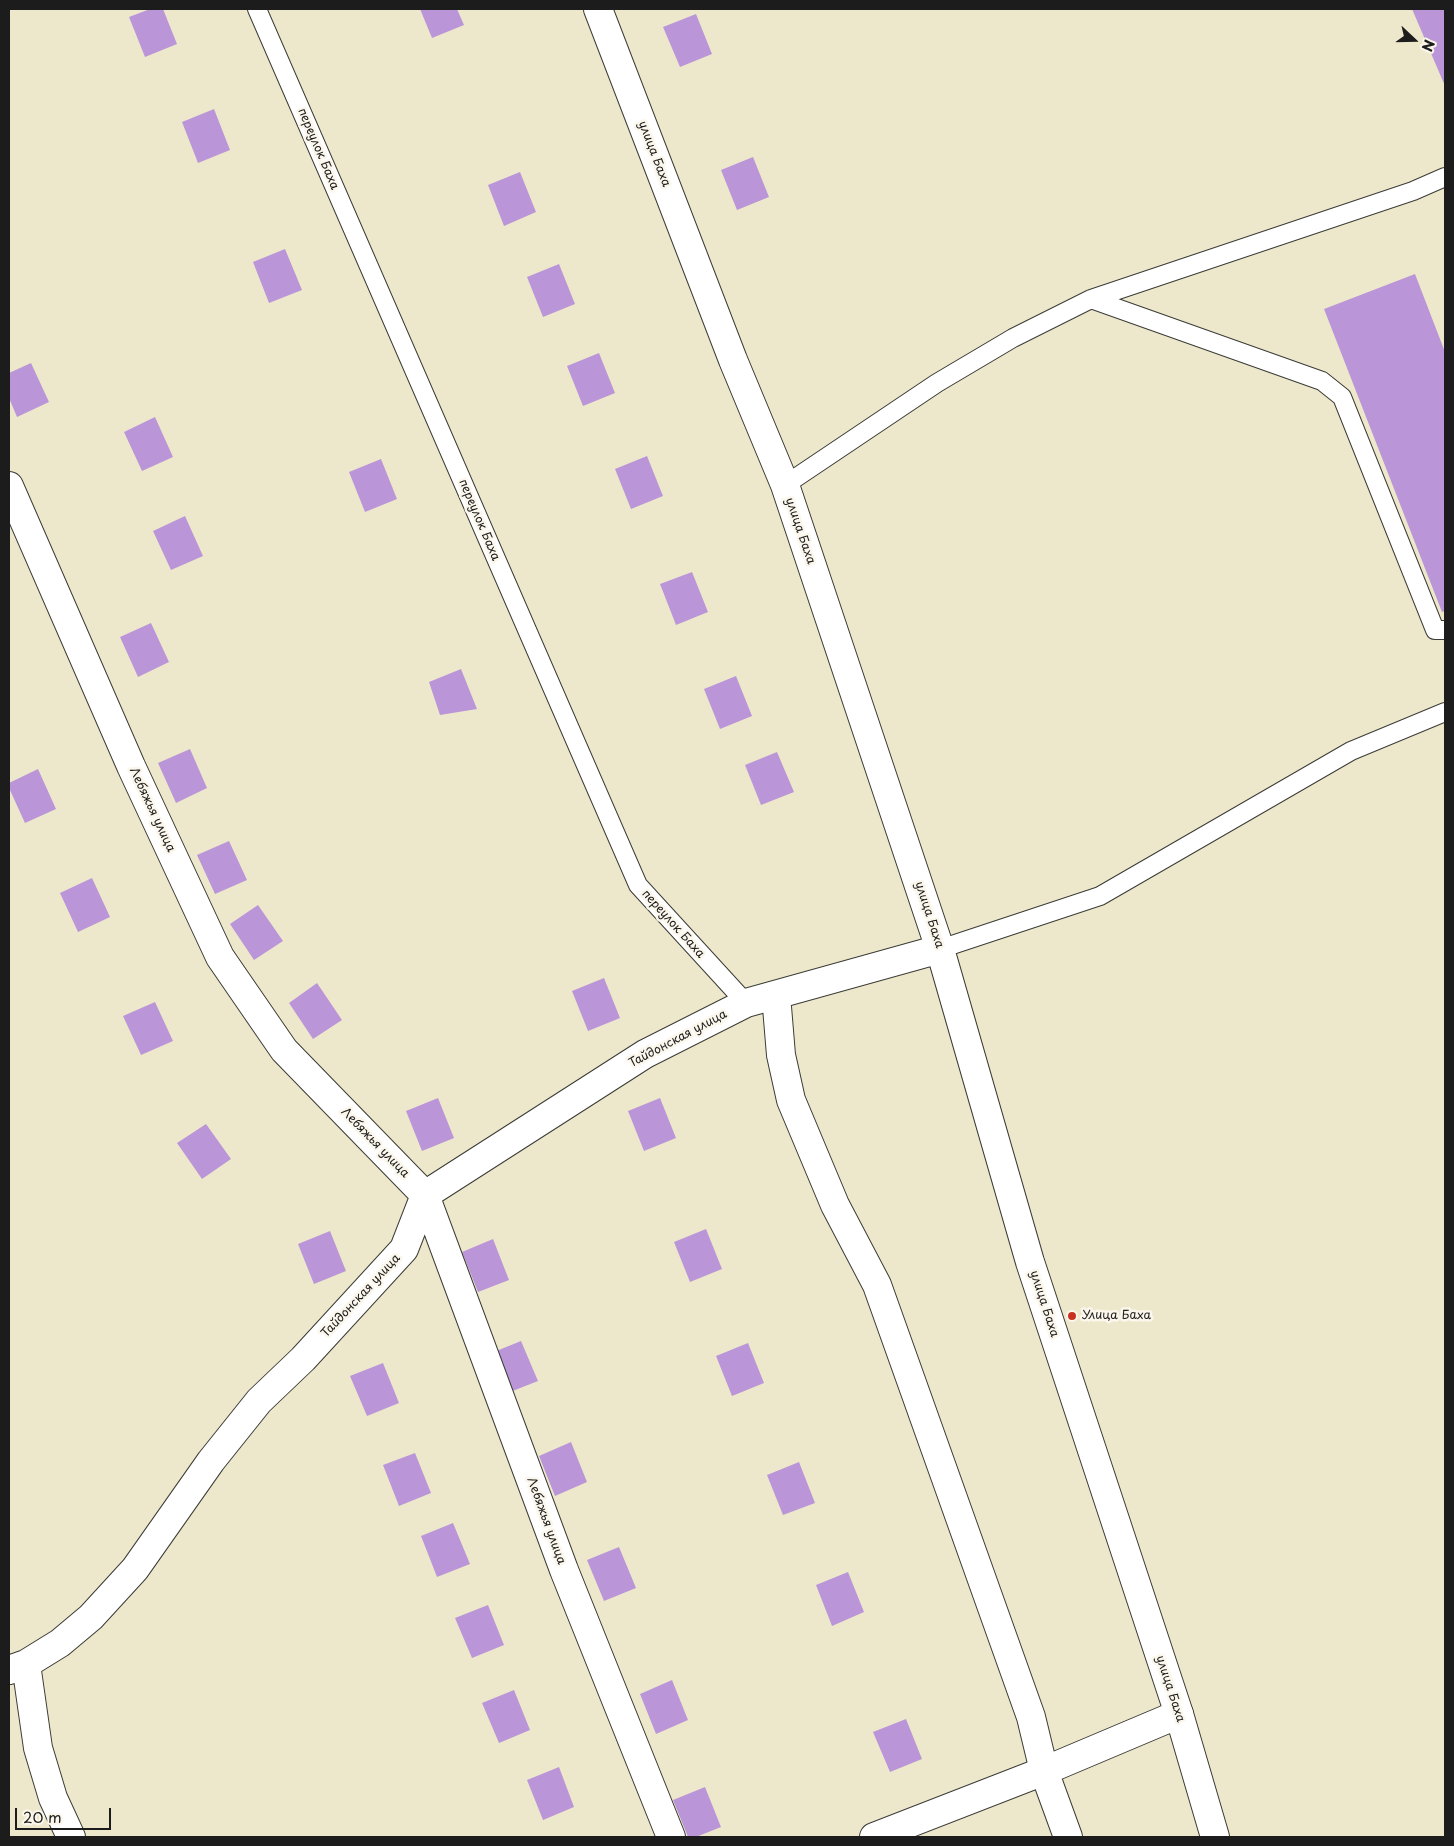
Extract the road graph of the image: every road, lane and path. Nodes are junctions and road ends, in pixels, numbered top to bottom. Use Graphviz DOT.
graph roads {
  1 [pos="257,9"];
  2 [pos="598,9"];
  3 [pos="1445,176"];
  4 [pos="1091,299"];
  5 [pos="785,485"];
  6 [pos="9,486"];
  7 [pos="1445,630"];
  8 [pos="1445,712"];
  9 [pos="940,949"];
  10 [pos="776,995"];
  11 [pos="746,1003"];
  12 [pos="425,1194"];
  13 [pos="17,1667"];
  14 [pos="1179,1714"];
  15 [pos="1044,1771"];
  16 [pos="71,1837"];
  17 [pos="671,1837"];
  18 [pos="874,1837"];
  19 [pos="1068,1837"];
  20 [pos="1215,1837"];
  1 -- 11 [label="lane, переулок Баха"];
  2 -- 5 [label="street, улица Баха"];
  3 -- 4 [label="lane"];
  4 -- 5 [label="lane"];
  4 -- 7 [label="lane"];
  5 -- 9 [label="street, улица Баха"];
  6 -- 12 [label="street, Лебяжья улица"];
  8 -- 9 [label="lane"];
  9 -- 10 [label="street, Тайдонская улица"];
  9 -- 14 [label="street, улица Баха"];
  10 -- 11 [label="street, Тайдонская улица"];
  10 -- 15 [label="street"];
  11 -- 12 [label="street, Тайдонская улица"];
  12 -- 13 [label="street, Тайдонская улица"];
  12 -- 17 [label="street, Лебяжья улица"];
  13 -- 16 [label="street"];
  14 -- 15 [label="street"];
  14 -- 20 [label="street, улица Баха"];
  15 -- 18 [label="street"];
  15 -- 19 [label="street"];
}
